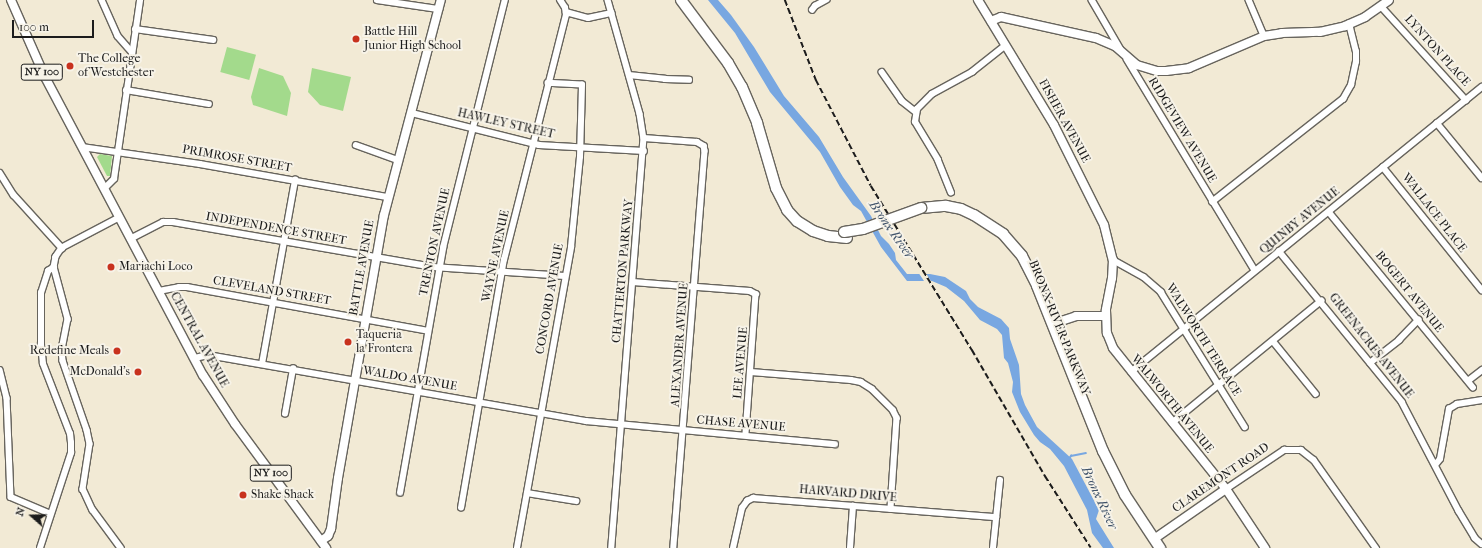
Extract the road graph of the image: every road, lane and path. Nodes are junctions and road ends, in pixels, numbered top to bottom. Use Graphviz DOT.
graph roads {
  1 [pos="12,0"];
  2 [pos="102,0"];
  3 [pos="140,0"];
  4 [pos="377,0"];
  5 [pos="441,0"];
  6 [pos="505,0"];
  7 [pos="560,0"];
  8 [pos="608,0"];
  9 [pos="681,0"];
  10 [pos="689,0"];
  11 [pos="826,0"];
  12 [pos="978,0"];
  13 [pos="1092,0"];
  14 [pos="1249,0"];
  15 [pos="1389,0"];
  16 [pos="1379,3"];
  17 [pos="439,9"];
  18 [pos="812,10"];
  19 [pos="566,12"];
  20 [pos="612,13"];
  21 [pos="991,21"];
  22 [pos="1349,24"];
  23 [pos="135,29"];
  24 [pos="1264,36"];
  25 [pos="213,40"];
  26 [pos="1006,45"];
  27 [pos="132,52"];
  28 [pos="1124,55"];
  29 [pos="882,72"];
  30 [pos="629,75"];
  31 [pos="689,80"];
  32 [pos="548,83"];
  33 [pos="1482,87"];
  34 [pos="126,90"];
  35 [pos="1466,100"];
  36 [pos="209,104"];
  37 [pos="916,112"];
  38 [pos="412,113"];
  39 [pos="1437,123"];
  40 [pos="472,128"];
  41 [pos="644,138"];
  42 [pos="534,144"];
  43 [pos="356,145"];
  44 [pos="82,147"];
  45 [pos="580,148"];
  46 [pos="644,151"];
  47 [pos="118,152"];
  48 [pos="398,160"];
  49 [pos="1383,167"];
  50 [pos="0,173"];
  51 [pos="1481,174"];
  52 [pos="295,180"];
  53 [pos="104,189"];
  54 [pos="951,193"];
  55 [pos="388,197"];
  56 [pos="1212,202"];
  57 [pos="922,211"];
  58 [pos="1329,212"];
  59 [pos="119,218"];
  60 [pos="845,235"];
  61 [pos="130,239"];
  62 [pos="284,241"];
  63 [pos="62,248"];
  64 [pos="1279,251"];
  65 [pos="376,258"];
  66 [pos="1113,260"];
  67 [pos="54,267"];
  68 [pos="439,268"];
  69 [pos="1256,270"];
  70 [pos="502,272"];
  71 [pos="565,276"];
  72 [pos="634,282"];
  73 [pos="695,286"];
  74 [pos="1482,290"];
  75 [pos="159,291"];
  76 [pos="1321,301"];
  77 [pos="273,303"];
  78 [pos="1106,316"];
  79 [pos="365,319"];
  80 [pos="1418,320"];
  81 [pos="1052,324"];
  82 [pos="1184,330"];
  83 [pos="428,331"];
  84 [pos="1272,341"];
  85 [pos="195,358"];
  86 [pos="1370,363"];
  87 [pos="262,364"];
  88 [pos="0,370"];
  89 [pos="292,370"];
  90 [pos="1482,370"];
  91 [pos="751,372"];
  92 [pos="1132,372"];
  93 [pos="354,380"];
  94 [pos="1468,381"];
  95 [pos="1219,385"];
  96 [pos="1472,387"];
  97 [pos="418,392"];
  98 [pos="1316,394"];
  99 [pos="1482,400"];
  100 [pos="480,402"];
  101 [pos="541,413"];
  102 [pos="284,414"];
  103 [pos="1172,423"];
  104 [pos="622,424"];
  105 [pos="1245,427"];
  106 [pos="684,430"];
  107 [pos="746,435"];
  108 [pos="835,444"];
  109 [pos="1436,464"];
  110 [pos="1000,480"];
  111 [pos="1226,489"];
  112 [pos="400,493"];
  113 [pos="527,493"];
  114 [pos="576,501"];
  115 [pos="853,506"];
  116 [pos="461,508"];
  117 [pos="891,508"];
  118 [pos="51,514"];
  119 [pos="996,517"];
  120 [pos="1152,543"];
  121 [pos="1482,544"];
  122 [pos="323,545"];
  123 [pos="40,548"];
  124 [pos="121,548"];
  125 [pos="517,548"];
  126 [pos="612,548"];
  127 [pos="674,548"];
  128 [pos="733,548"];
  129 [pos="850,548"];
  130 [pos="993,548"];
  131 [pos="1160,548"];
  132 [pos="1265,548"];
  133 [pos="1376,548"];
  1 -- 44 [label="street, CENTRAL AVENUE / NY 100"];
  2 -- 27 [label="street"];
  3 -- 23 [label="street"];
  4 -- 17 [label="street"];
  5 -- 17 [label="street, BATTLE AVENUE"];
  6 -- 40 [label="street, TRENTON AVENUE"];
  7 -- 19 [label="street"];
  8 -- 20 [label="street, CHATTERTON PARKWAY"];
  9 -- 60 [label="highway, BRONX RIVER PARKWAY"];
  10 -- 60 [label="highway, BRONX RIVER PARKWAY"];
  11 -- 18 [label="street"];
  12 -- 21 [label="street, FISHER AVENUE"];
  13 -- 28 [label="street, RIDGEVIEW AVENUE"];
  14 -- 24 [label="street"];
  15 -- 16 [label="street"];
  16 -- 22 [label="street"];
  16 -- 35 [label="street, LYNTON PLACE"];
  17 -- 38 [label="street, BATTLE AVENUE"];
  19 -- 20 [label="street"];
  19 -- 32 [label="street, WAYNE AVENUE"];
  20 -- 30 [label="street, CHATTERTON PARKWAY"];
  21 -- 26 [label="street, FISHER AVENUE"];
  21 -- 28 [label="street"];
  22 -- 24 [label="street"];
  22 -- 56 [label="street"];
  23 -- 25 [label="street"];
  23 -- 27 [label="street"];
  24 -- 28 [label="street"];
  26 -- 37 [label="street"];
  26 -- 66 [label="street, FISHER AVENUE"];
  27 -- 34 [label="street"];
  28 -- 56 [label="street, RIDGEVIEW AVENUE"];
  29 -- 37 [label="street"];
  30 -- 31 [label="street"];
  30 -- 41 [label="street, CHATTERTON PARKWAY"];
  32 -- 42 [label="street, WAYNE AVENUE"];
  32 -- 45 [label="street, CONCORD AVENUE"];
  33 -- 35 [label="street, QUINBY AVENUE"];
  34 -- 36 [label="street"];
  34 -- 47 [label="street"];
  35 -- 39 [label="street, QUINBY AVENUE"];
  37 -- 54 [label="street"];
  38 -- 40 [label="street, HAWLEY STREET"];
  38 -- 48 [label="street, BATTLE AVENUE"];
  39 -- 49 [label="street, QUINBY AVENUE"];
  39 -- 51 [label="street"];
  40 -- 42 [label="street, HAWLEY STREET"];
  40 -- 68 [label="street, TRENTON AVENUE"];
  41 -- 46 [label="street, CHATTERTON PARKWAY"];
  41 -- 73 [label="street, ALEXANDER AVENUE"];
  42 -- 45 [label="street, HAWLEY STREET"];
  42 -- 70 [label="street, WAYNE AVENUE"];
  43 -- 48 [label="street"];
  44 -- 47 [label="street, PRIMROSE STREET"];
  44 -- 53 [label="street, CENTRAL AVENUE / NY 100"];
  45 -- 46 [label="street, HAWLEY STREET"];
  45 -- 71 [label="street, CONCORD AVENUE"];
  46 -- 72 [label="street, CHATTERTON PARKWAY"];
  47 -- 52 [label="street, PRIMROSE STREET"];
  47 -- 53 [label="street"];
  48 -- 55 [label="street, BATTLE AVENUE"];
  49 -- 58 [label="street, QUINBY AVENUE"];
  49 -- 74 [label="street, WALLACE PLACE"];
  50 -- 63 [label="street"];
  52 -- 55 [label="street, PRIMROSE STREET"];
  52 -- 62 [label="street"];
  53 -- 59 [label="street, CENTRAL AVENUE / NY 100"];
  55 -- 65 [label="street, BATTLE AVENUE"];
  56 -- 69 [label="street, RIDGEVIEW AVENUE"];
  57 -- 60 [label="highway, BRONX RIVER PARKWAY, bridge"];
  57 -- 81 [label="highway, BRONX RIVER PARKWAY"];
  57 -- 120 [label="highway, BRONX RIVER PARKWAY"];
  58 -- 64 [label="street, QUINBY AVENUE"];
  58 -- 80 [label="street, BOGERT AVENUE"];
  59 -- 61 [label="street, CENTRAL AVENUE / NY 100"];
  59 -- 63 [label="street"];
  61 -- 62 [label="street, INDEPENDENCE STREET"];
  61 -- 75 [label="street, CENTRAL AVENUE / NY 100"];
  62 -- 65 [label="street, INDEPENDENCE STREET"];
  62 -- 77 [label="street"];
  63 -- 67 [label="street"];
  64 -- 69 [label="street, QUINBY AVENUE"];
  64 -- 76 [label="street, GREENACRES AVENUE"];
  65 -- 68 [label="street, INDEPENDENCE STREET"];
  65 -- 79 [label="street, BATTLE AVENUE"];
  66 -- 78 [label="street, WALWORTH AVENUE"];
  66 -- 82 [label="street, WALWORTH TERRACE"];
  67 -- 118 [label="street"];
  67 -- 124 [label="street"];
  68 -- 70 [label="street, INDEPENDENCE STREET"];
  68 -- 83 [label="street, TRENTON AVENUE"];
  69 -- 82 [label="street, QUINBY AVENUE"];
  70 -- 71 [label="street, INDEPENDENCE STREET"];
  70 -- 100 [label="street, WAYNE AVENUE"];
  71 -- 101 [label="street, CONCORD AVENUE"];
  72 -- 73 [label="street"];
  72 -- 104 [label="street, CHATTERTON PARKWAY"];
  73 -- 91 [label="street, LEE AVENUE"];
  73 -- 106 [label="street, ALEXANDER AVENUE"];
  75 -- 77 [label="street, CLEVELAND STREET"];
  75 -- 85 [label="street, CENTRAL AVENUE / NY 100"];
  76 -- 84 [label="street"];
  76 -- 86 [label="street, GREENACRES AVENUE"];
  77 -- 79 [label="street, CLEVELAND STREET"];
  77 -- 87 [label="street"];
  78 -- 81 [label="street"];
  78 -- 92 [label="street, WALWORTH AVENUE"];
  79 -- 83 [label="street, CLEVELAND STREET"];
  79 -- 93 [label="street, BATTLE AVENUE"];
  80 -- 86 [label="street"];
  80 -- 94 [label="street, BOGERT AVENUE"];
  81 -- 120 [label="highway, BRONX RIVER PARKWAY"];
  82 -- 92 [label="street, QUINBY AVENUE"];
  82 -- 95 [label="street, WALWORTH TERRACE"];
  83 -- 97 [label="street, TRENTON AVENUE"];
  84 -- 95 [label="street"];
  84 -- 98 [label="street"];
  85 -- 87 [label="street, WALDO AVENUE"];
  85 -- 122 [label="street, CENTRAL AVENUE / NY 100"];
  86 -- 109 [label="street, GREENACRES AVENUE"];
  87 -- 89 [label="street, WALDO AVENUE"];
  88 -- 118 [label="street"];
  89 -- 93 [label="street, WALDO AVENUE"];
  89 -- 102 [label="street"];
  90 -- 94 [label="street"];
  91 -- 107 [label="street, LEE AVENUE"];
  91 -- 117 [label="street"];
  92 -- 103 [label="street, WALWORTH AVENUE"];
  93 -- 97 [label="street, WALDO AVENUE"];
  93 -- 122 [label="street, BATTLE AVENUE"];
  94 -- 96 [label="street, BOGERT AVENUE"];
  95 -- 103 [label="street"];
  95 -- 105 [label="street, WALWORTH TERRACE"];
  97 -- 100 [label="street, WALDO AVENUE"];
  97 -- 112 [label="street, TRENTON AVENUE"];
  99 -- 109 [label="street"];
  100 -- 101 [label="street, WALDO AVENUE"];
  100 -- 116 [label="street, WAYNE AVENUE"];
  101 -- 104 [label="street, WALDO AVENUE"];
  101 -- 113 [label="street, CONCORD AVENUE"];
  103 -- 111 [label="street, WALWORTH AVENUE"];
  104 -- 106 [label="street, CHASE AVENUE"];
  104 -- 126 [label="street, CHATTERTON PARKWAY"];
  106 -- 107 [label="street, CHASE AVENUE"];
  106 -- 127 [label="street, ALEXANDER AVENUE"];
  107 -- 108 [label="street, CHASE AVENUE"];
  109 -- 121 [label="street, GREENACRES AVENUE"];
  110 -- 119 [label="street"];
  111 -- 120 [label="street, CLAREMONT ROAD"];
  111 -- 132 [label="street, WALWORTH AVENUE"];
  111 -- 133 [label="street, CLAREMONT ROAD"];
  113 -- 114 [label="street"];
  113 -- 125 [label="street, CONCORD AVENUE"];
  115 -- 117 [label="street, HARVARD DRIVE"];
  115 -- 128 [label="street, HARVARD DRIVE"];
  115 -- 129 [label="street"];
  117 -- 119 [label="street, HARVARD DRIVE"];
  118 -- 123 [label="street"];
  119 -- 130 [label="street"];
  120 -- 131 [label="highway, BRONX RIVER PARKWAY"];
}
